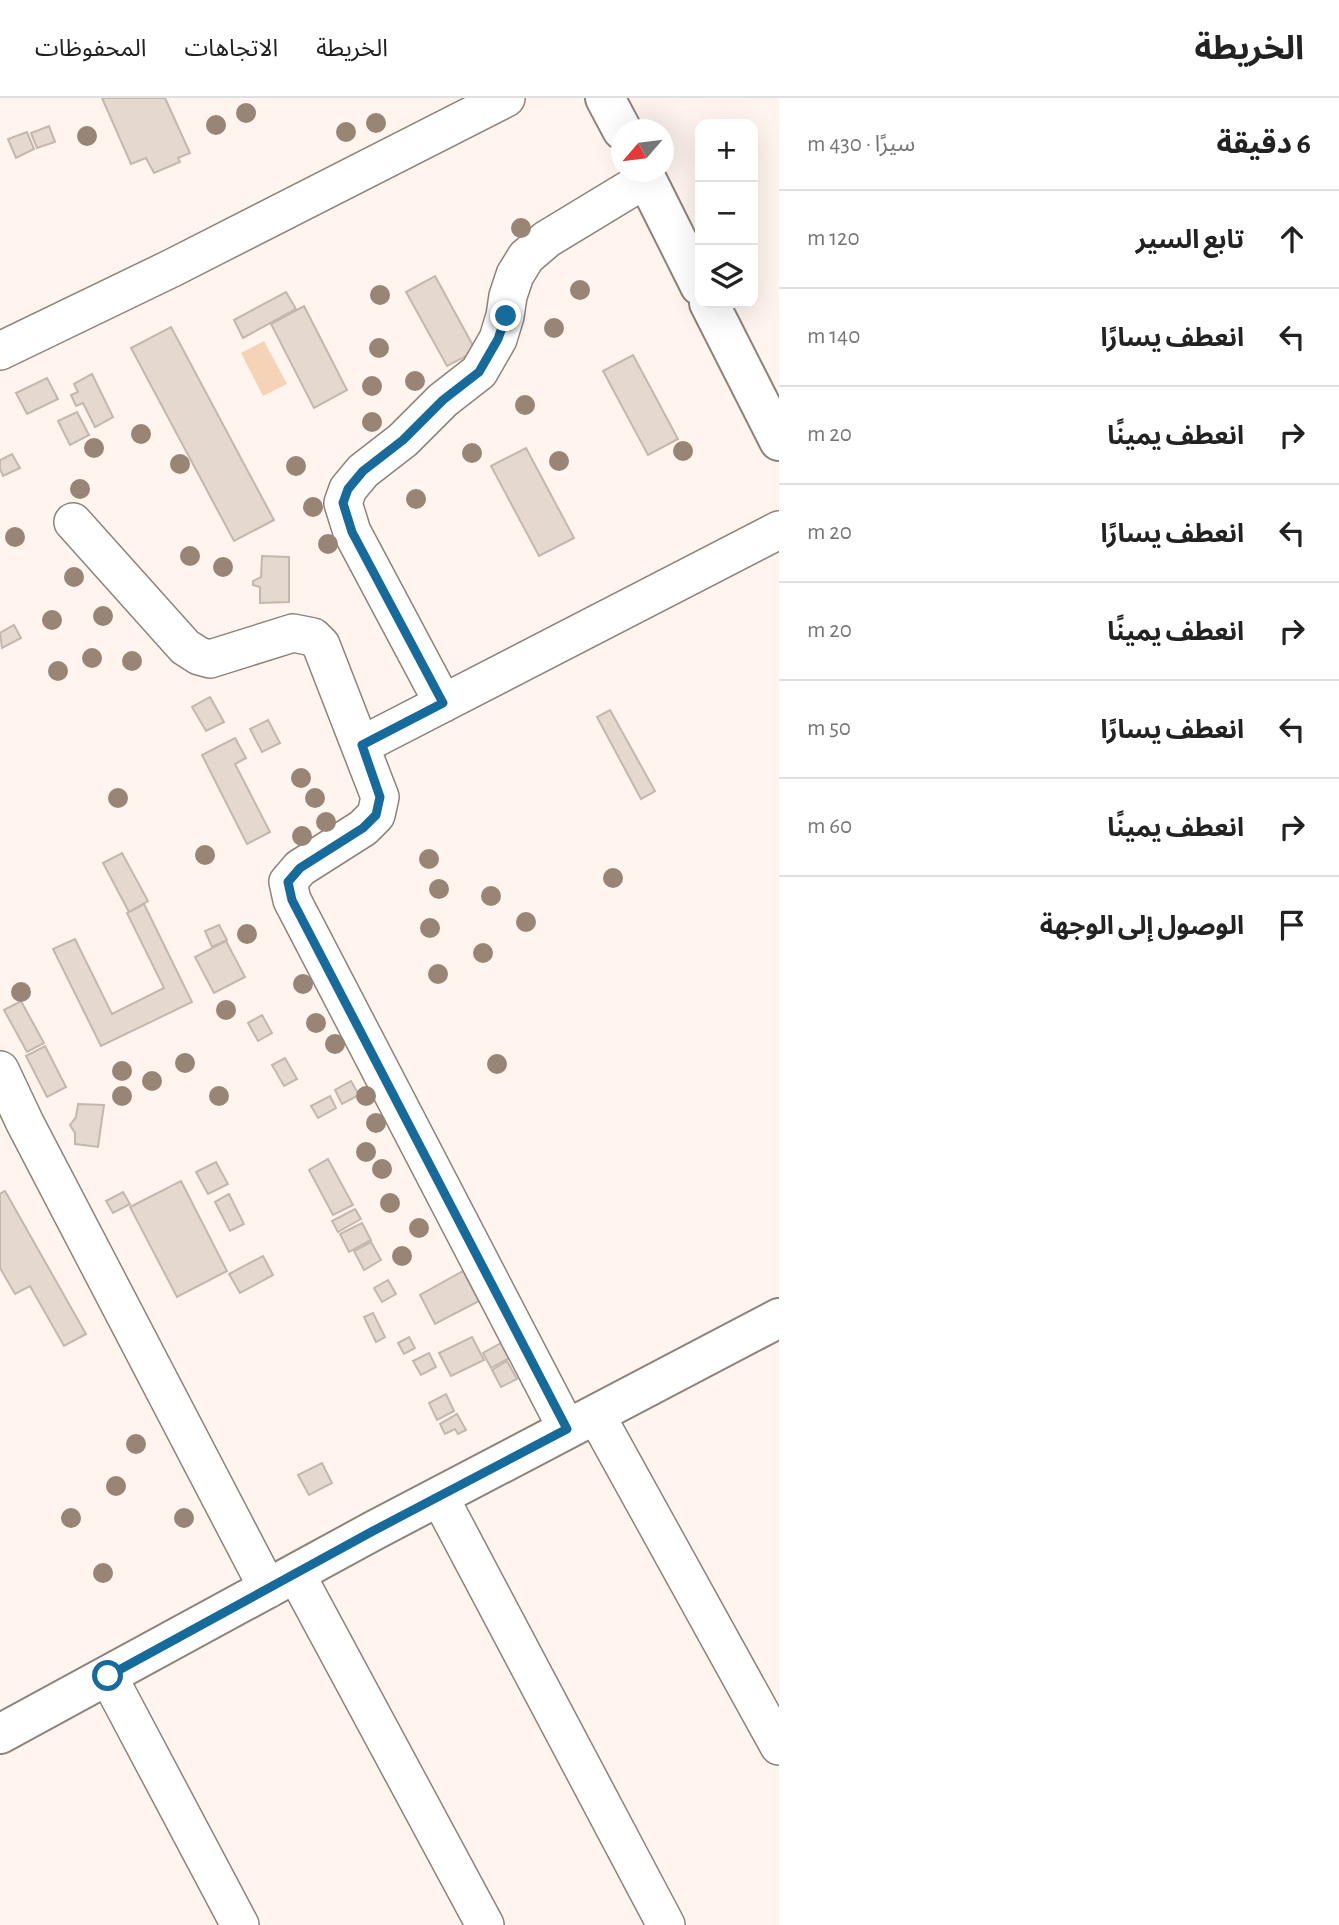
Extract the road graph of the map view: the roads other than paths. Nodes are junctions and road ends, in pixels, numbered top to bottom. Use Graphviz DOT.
graph roads {
  1 [pos="506,98"];
  2 [pos="605,98"];
  3 [pos="616,119"];
  4 [pos="633,182"];
  5 [pos="648,182"];
  6 [pos="695,276"];
  7 [pos="712,308"];
  8 [pos="0,351"];
  9 [pos="779,441"];
  10 [pos="73,522"];
  11 [pos="779,530"];
  12 [pos="443,703"];
  13 [pos="362,745"];
  14 [pos="0,1070"];
  15 [pos="13,1130"];
  16 [pos="779,1318"];
  17 [pos="582,1422"];
  18 [pos="440,1498"];
  19 [pos="282,1582"];
  20 [pos="108,1676"];
  21 [pos="0,1734"];
  22 [pos="779,1746"];
  23 [pos="240,1925"];
  24 [pos="485,1925"];
  25 [pos="666,1925"];
  1 -- 8 [label="street"];
  2 -- 3 [label="street"];
  4 -- 12 [label="street"];
  5 -- 6 [label="street"];
  7 -- 9 [label="street"];
  10 -- 13 [label="street"];
  11 -- 12 [label="street"];
  12 -- 13 [label="street"];
  13 -- 17 [label="street"];
  14 -- 15 [label="street"];
  15 -- 19 [label="street"];
  16 -- 17 [label="street"];
  17 -- 18 [label="street"];
  17 -- 22 [label="street"];
  18 -- 19 [label="street"];
  18 -- 25 [label="street"];
  19 -- 20 [label="street"];
  19 -- 24 [label="street"];
  20 -- 21 [label="street"];
  20 -- 23 [label="street"];
}
